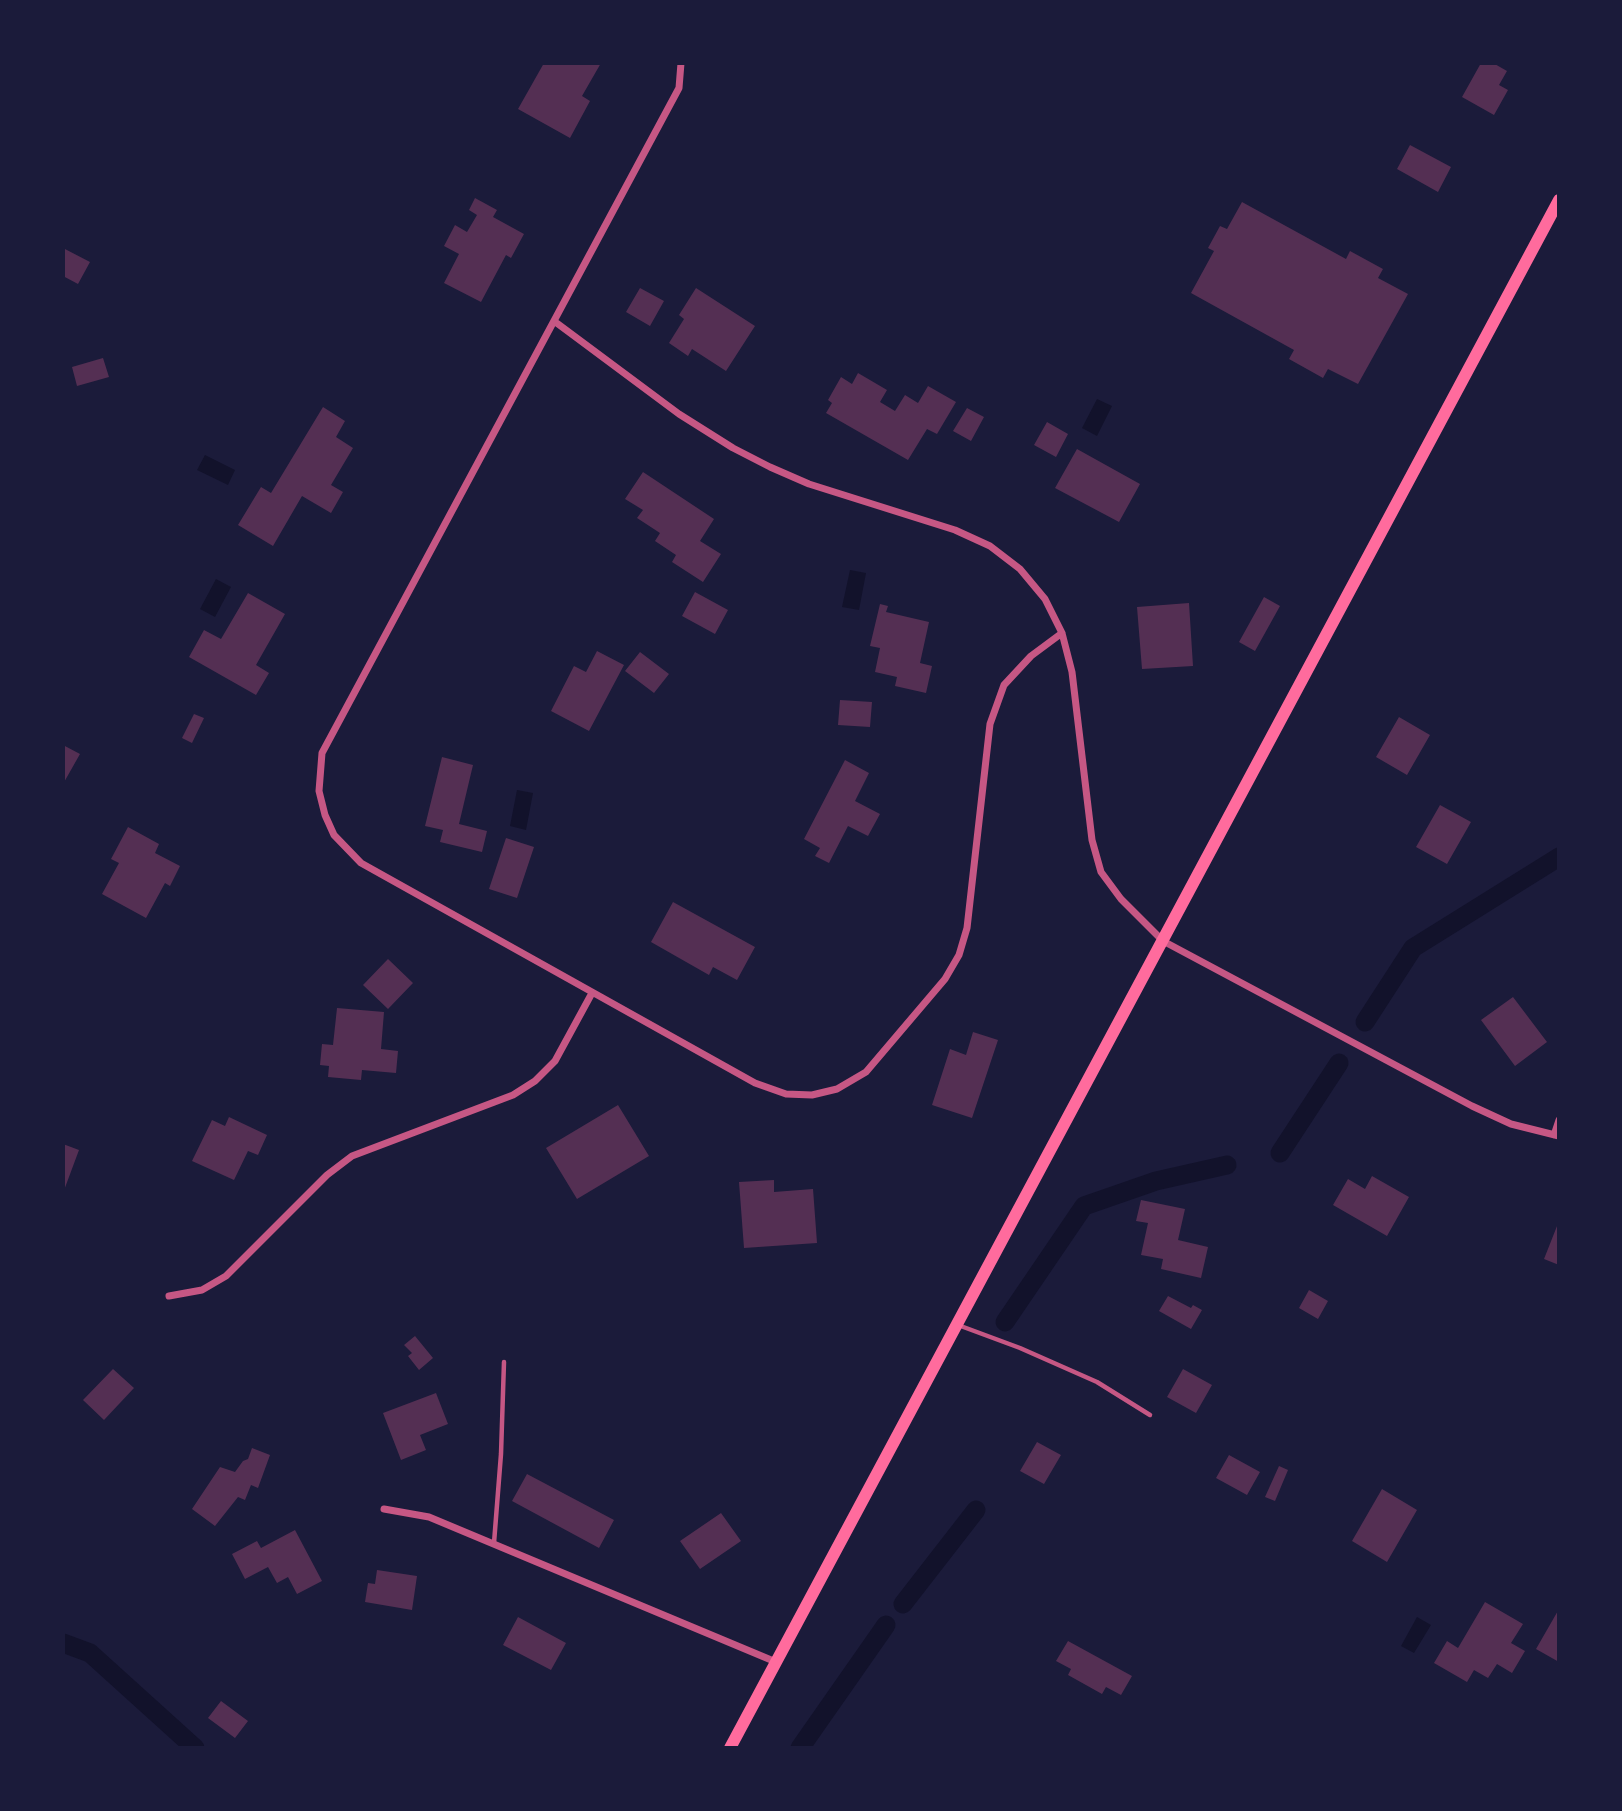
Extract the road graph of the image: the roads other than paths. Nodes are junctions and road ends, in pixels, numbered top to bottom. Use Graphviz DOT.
graph roads {
  1 [pos="681,63"];
  2 [pos="1559,200"];
  3 [pos="554,321"];
  4 [pos="1062,633"];
  5 [pos="1163,941"];
  6 [pos="592,992"];
  7 [pos="1559,1120"];
  8 [pos="1556,1136"];
  9 [pos="169,1296"];
  10 [pos="957,1324"];
  11 [pos="503,1362"];
  12 [pos="1150,1415"];
  13 [pos="384,1509"];
  14 [pos="494,1544"];
  15 [pos="776,1662"];
  16 [pos="730,1748"];
  1 -- 3 [label="street"];
  2 -- 5 [label="main road"];
  3 -- 4 [label="street"];
  3 -- 6 [label="street"];
  4 -- 5 [label="street"];
  4 -- 6 [label="street"];
  5 -- 8 [label="street"];
  5 -- 10 [label="main road"];
  6 -- 9 [label="street"];
  7 -- 8 [label="street"];
  10 -- 12 [label="lane"];
  10 -- 15 [label="main road"];
  11 -- 14 [label="lane"];
  13 -- 14 [label="street"];
  14 -- 15 [label="street"];
  15 -- 16 [label="main road"];
}
